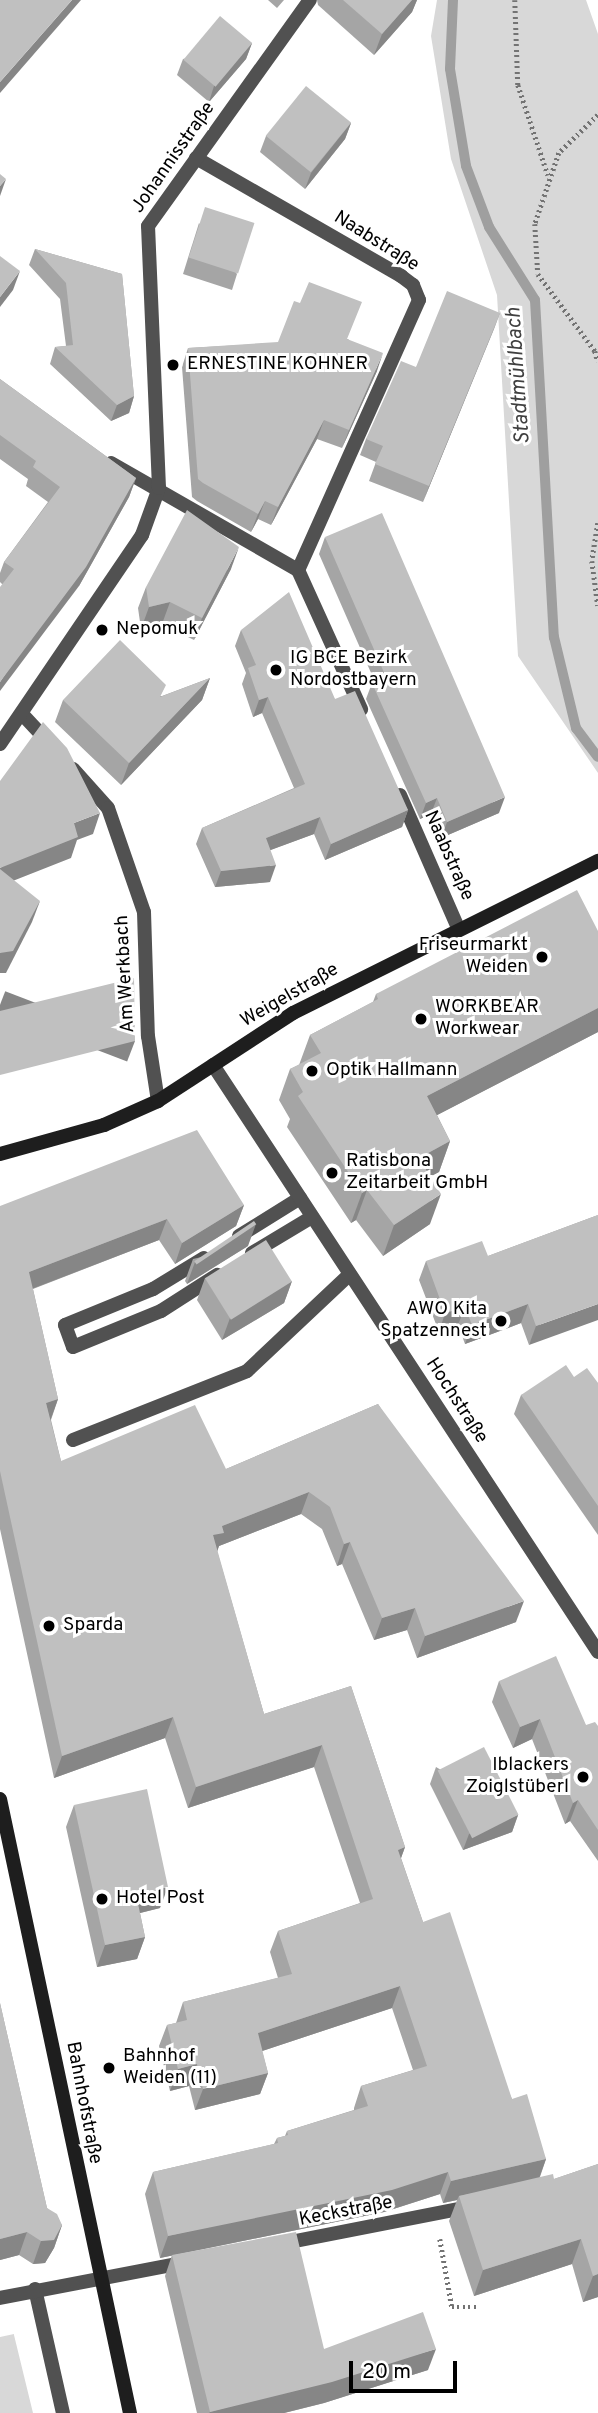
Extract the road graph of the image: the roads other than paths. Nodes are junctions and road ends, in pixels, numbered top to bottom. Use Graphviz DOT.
graph roads {
  1 [pos="310,0"];
  2 [pos="196,158"];
  3 [pos="102,458"];
  4 [pos="159,488"];
  5 [pos="298,570"];
  6 [pos="23,715"];
  7 [pos="366,721"];
  8 [pos="0,744"];
  9 [pos="395,784"];
  10 [pos="598,862"];
  11 [pos="458,928"];
  12 [pos="213,1065"];
  13 [pos="159,1101"];
  14 [pos="0,1154"];
  15 [pos="300,1198"];
  16 [pos="312,1217"];
  17 [pos="349,1274"];
  18 [pos="73,1440"];
  19 [pos="598,1652"];
  20 [pos="0,1799"];
  21 [pos="483,2204"];
  22 [pos="257,2248"];
  23 [pos="203,2259"];
  24 [pos="99,2279"];
  25 [pos="35,2289"];
  26 [pos="0,2298"];
  27 [pos="63,2413"];
  28 [pos="130,2413"];
  1 -- 2 [label="street, Johannisstraße"];
  2 -- 4 [label="street, Johannisstraße"];
  2 -- 5 [label="street, Naabstraße"];
  3 -- 4 [label="street"];
  4 -- 5 [label="street"];
  4 -- 6 [label="street, Johannisstraße"];
  5 -- 7 [label="street"];
  6 -- 8 [label="street, Johannisstraße"];
  6 -- 13 [label="street, Am Werkbach"];
  9 -- 11 [label="street, Naabstraße"];
  10 -- 11 [label="street, Weigelstraße"];
  11 -- 12 [label="street, Weigelstraße"];
  12 -- 13 [label="street, Weigelstraße"];
  12 -- 15 [label="street, Hochstraße"];
  13 -- 14 [label="street, Weigelstraße"];
  15 -- 16 [label="street, Hochstraße"];
  15 -- 16 [label="street"];
  16 -- 17 [label="street, Hochstraße"];
  17 -- 18 [label="street"];
  17 -- 19 [label="street, Hochstraße"];
  20 -- 24 [label="street, Bahnhofstraße"];
  21 -- 22 [label="street, Keckstraße"];
  23 -- 24 [label="street"];
  24 -- 25 [label="street"];
  24 -- 28 [label="street, Bahnhofstraße"];
  25 -- 26 [label="street"];
  25 -- 27 [label="street"];
}
